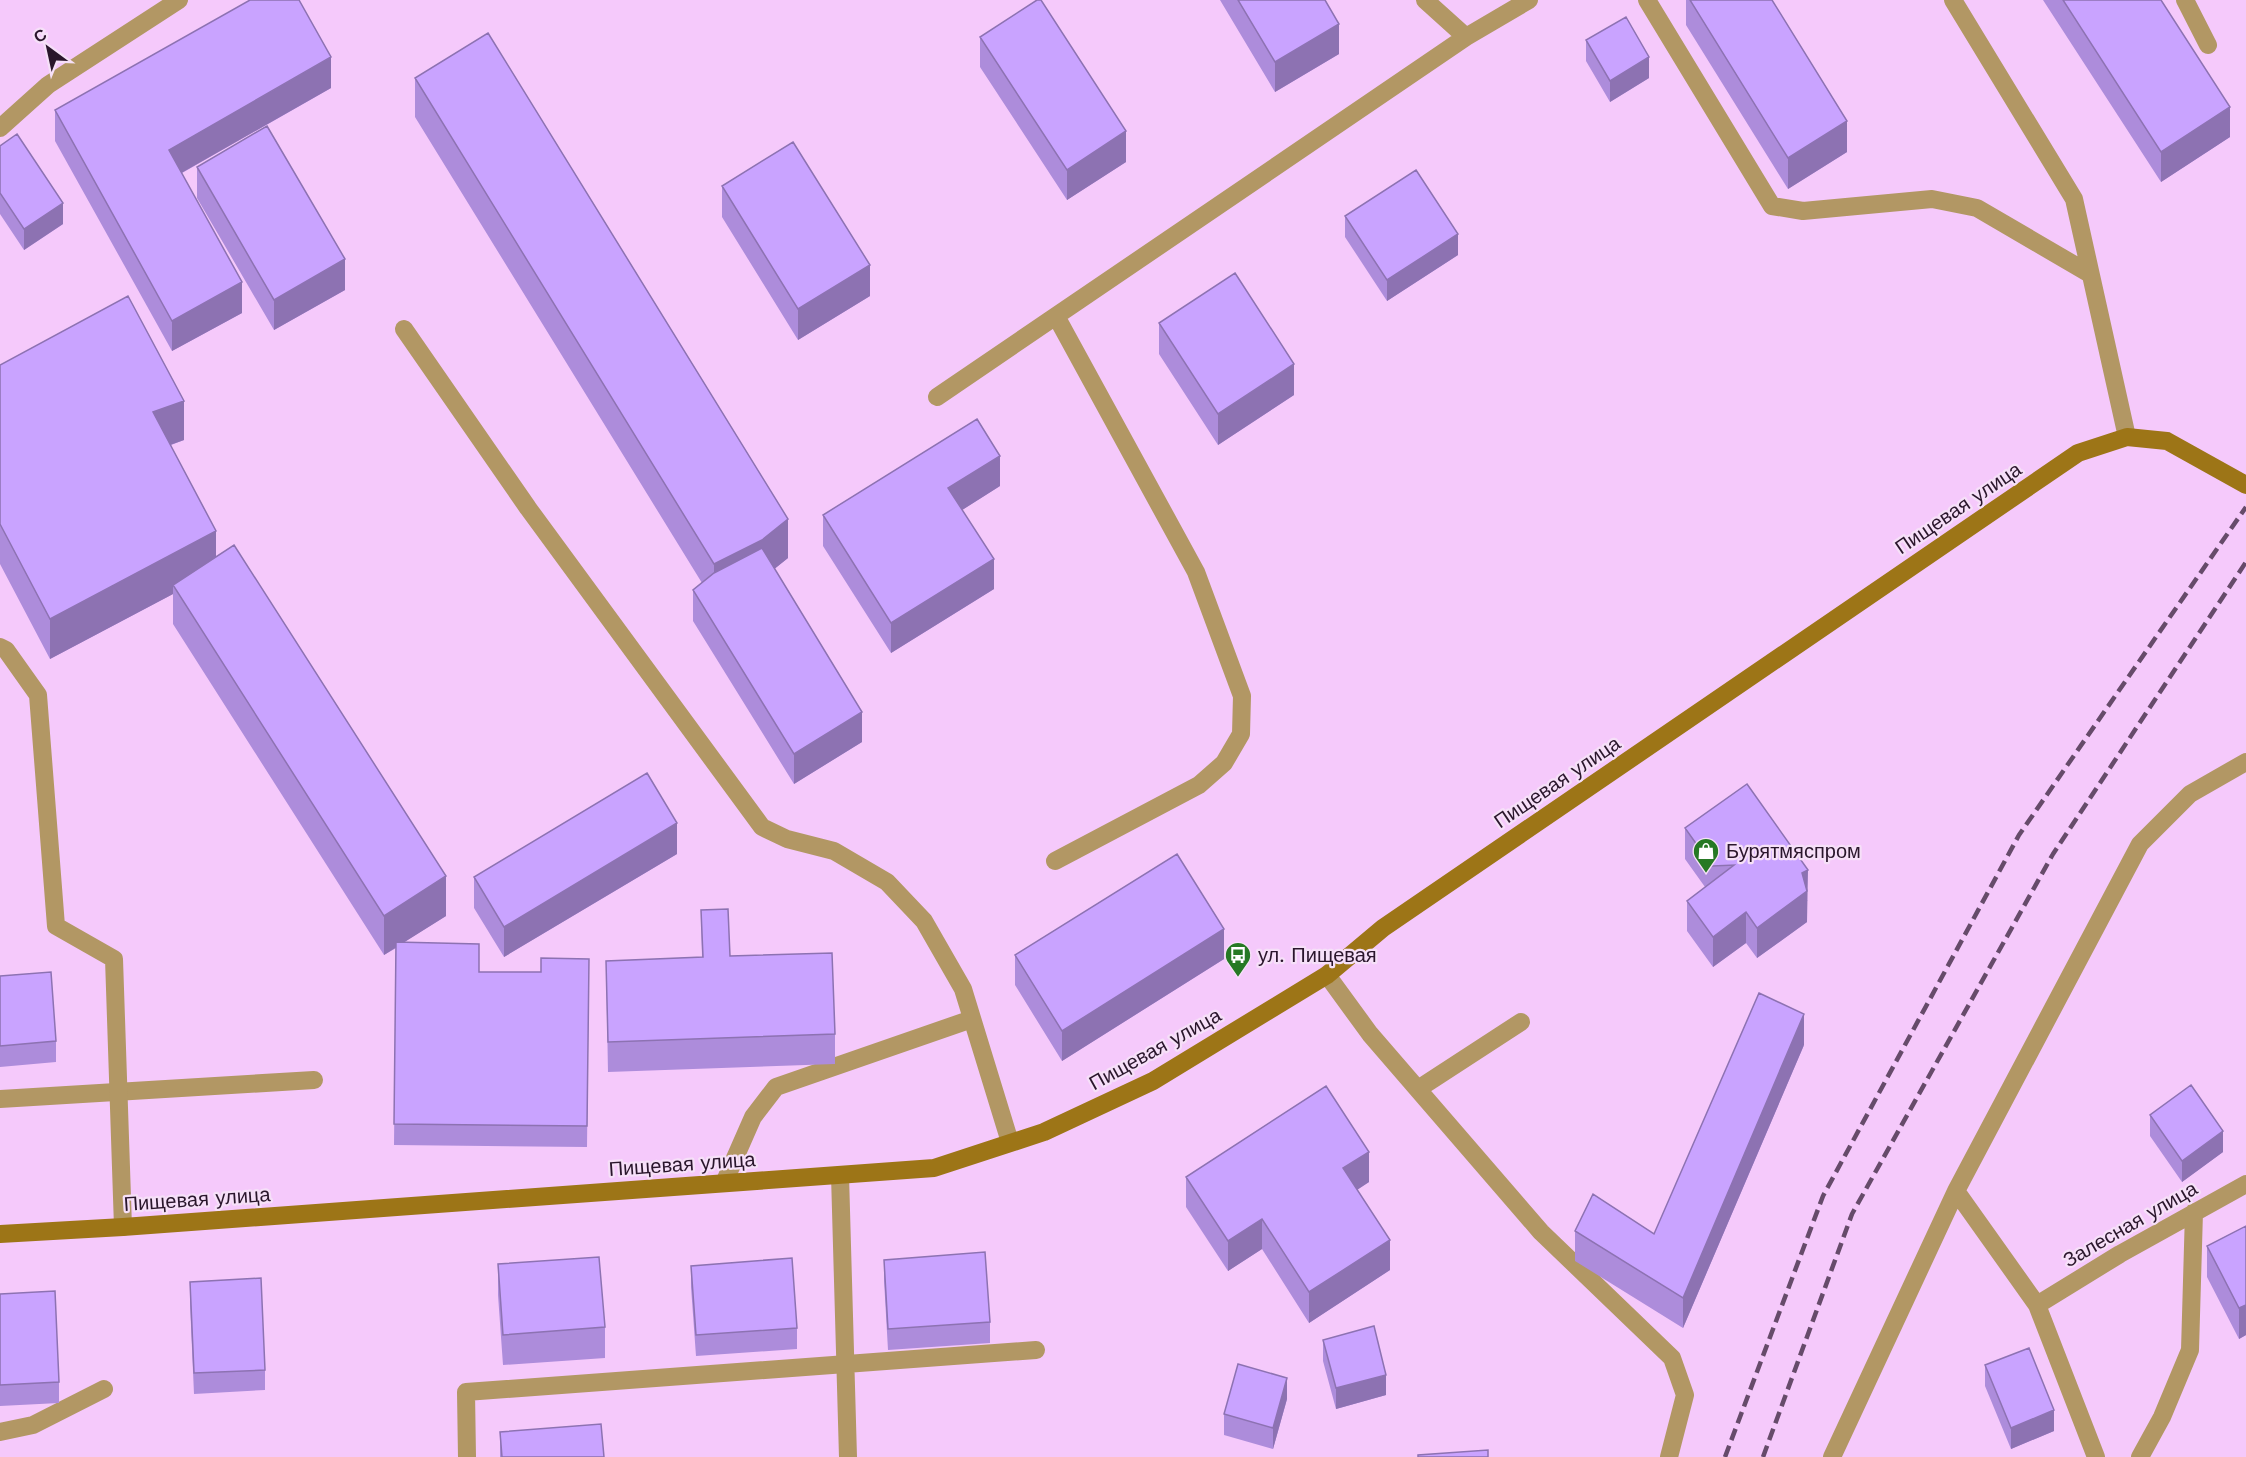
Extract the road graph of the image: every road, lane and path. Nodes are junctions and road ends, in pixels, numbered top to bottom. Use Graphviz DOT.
graph roads {
  1 [pos="179,0"];
  2 [pos="1425,0"];
  3 [pos="1529,0"];
  4 [pos="1647,0"];
  5 [pos="1953,0"];
  6 [pos="2185,0"];
  7 [pos="1466,37"];
  8 [pos="2208,45"];
  9 [pos="0,128"];
  10 [pos="2090,274"];
  11 [pos="1056,315"];
  12 [pos="404,329"];
  13 [pos="937,397"];
  14 [pos="2127,436"];
  15 [pos="2246,485"];
  16 [pos="0,647"];
  17 [pos="2246,762"];
  18 [pos="1055,861"];
  19 [pos="1327,975"];
  20 [pos="972,1019"];
  21 [pos="1521,1022"];
  22 [pos="315,1080"];
  23 [pos="1418,1089"];
  24 [pos="118,1092"];
  25 [pos="0,1099"];
  26 [pos="1010,1142"];
  27 [pos="840,1175"];
  28 [pos="723,1184"];
  29 [pos="2246,1184"];
  30 [pos="1956,1191"];
  31 [pos="2194,1212"];
  32 [pos="123,1227"];
  33 [pos="0,1234"];
  34 [pos="2037,1305"];
  35 [pos="1036,1350"];
  36 [pos="846,1364"];
  37 [pos="104,1389"];
  38 [pos="0,1432"];
  39 [pos="467,1457"];
  40 [pos="848,1457"];
  41 [pos="1669,1457"];
  42 [pos="1832,1457"];
  43 [pos="2096,1457"];
  44 [pos="2140,1457"];
  1 -- 9 [label="street"];
  2 -- 7 [label="street"];
  3 -- 7 [label="street"];
  4 -- 10 [label="street"];
  5 -- 10 [label="street"];
  6 -- 8 [label="street"];
  7 -- 11 [label="street"];
  10 -- 14 [label="street"];
  11 -- 13 [label="street"];
  11 -- 18 [label="street"];
  12 -- 20 [label="street"];
  14 -- 15 [label="main road"];
  14 -- 19 [label="main road, Пищевая улица"];
  16 -- 24 [label="street"];
  17 -- 30 [label="street"];
  19 -- 23 [label="street"];
  19 -- 26 [label="main road, Пищевая улица"];
  20 -- 26 [label="street"];
  20 -- 28 [label="street"];
  21 -- 23 [label="street"];
  22 -- 24 [label="street"];
  23 -- 41 [label="street"];
  24 -- 25 [label="street"];
  24 -- 32 [label="street"];
  26 -- 27 [label="main road, Пищевая улица"];
  27 -- 28 [label="main road, Пищевая улица"];
  27 -- 36 [label="street"];
  28 -- 32 [label="main road, Пищевая улица"];
  29 -- 31 [label="street, Залесная улица"];
  30 -- 34 [label="street"];
  30 -- 42 [label="street"];
  31 -- 34 [label="street, Залесная улица"];
  31 -- 44 [label="street"];
  32 -- 33 [label="main road, Пищевая улица"];
  34 -- 43 [label="street"];
  35 -- 36 [label="street"];
  36 -- 39 [label="street"];
  36 -- 40 [label="street"];
  37 -- 38 [label="street"];
}
